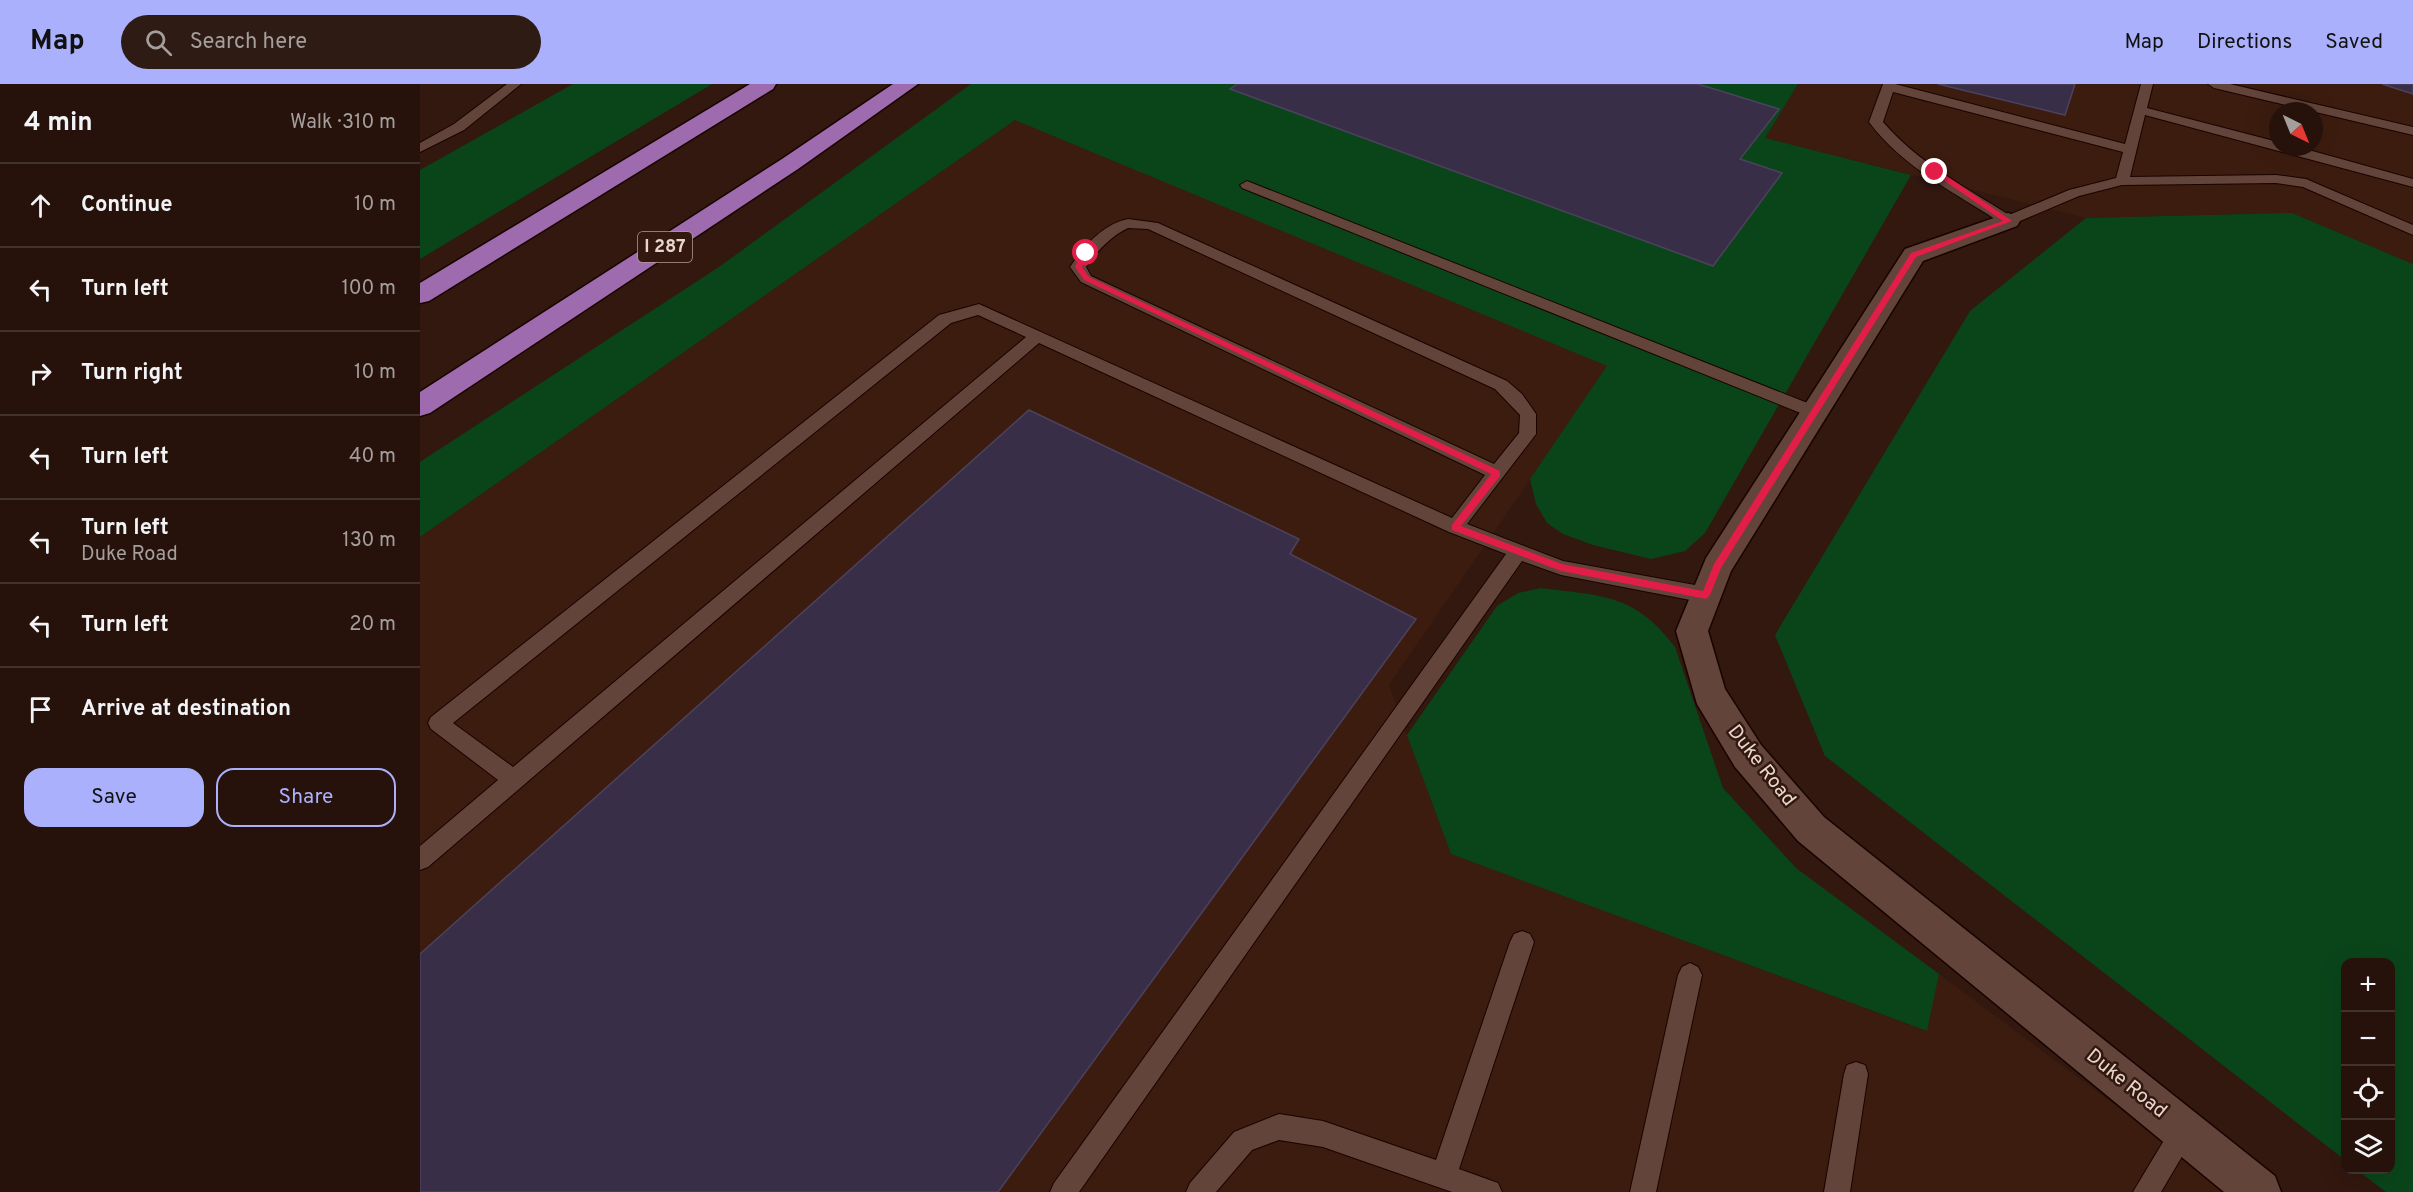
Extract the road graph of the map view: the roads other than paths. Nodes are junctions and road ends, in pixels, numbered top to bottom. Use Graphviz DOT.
graph roads {
  1 [pos="515,84"];
  2 [pos="765,84"];
  3 [pos="907,84"];
  4 [pos="2147,84"];
  5 [pos="2214,84"];
  6 [pos="1888,85"];
  7 [pos="2140,110"];
  8 [pos="2413,131"];
  9 [pos="2269,144"];
  10 [pos="420,148"];
  11 [pos="2130,150"];
  12 [pos="2316,156"];
  13 [pos="2122,181"];
  14 [pos="2413,183"];
  15 [pos="1247,184"];
  16 [pos="2008,221"];
  17 [pos="2413,230"];
  18 [pos="420,295"];
  19 [pos="1038,335"];
  20 [pos="420,406"];
  21 [pos="1814,412"];
  22 [pos="1497,473"];
  23 [pos="1455,527"];
  24 [pos="1517,553"];
  25 [pos="1706,595"];
  26 [pos="515,781"];
  27 [pos="420,860"];
  28 [pos="1522,942"];
  29 [pos="1690,975"];
  30 [pos="1856,1074"];
  31 [pos="2184,1131"];
  32 [pos="1444,1175"];
  33 [pos="1063,1192"];
  34 [pos="1199,1192"];
  35 [pos="1489,1192"];
  36 [pos="1643,1192"];
  37 [pos="1837,1192"];
  38 [pos="2146,1192"];
  39 [pos="2259,1192"];
  1 -- 10 [label="lane"];
  2 -- 18 [label="highway"];
  3 -- 20 [label="highway, I 287"];
  4 -- 7 [label="lane"];
  5 -- 8 [label="lane"];
  6 -- 11 [label="lane"];
  6 -- 16 [label="lane"];
  7 -- 9 [label="lane"];
  7 -- 11 [label="lane"];
  11 -- 13 [label="lane"];
  12 -- 14 [label="lane"];
  13 -- 16 [label="lane"];
  13 -- 17 [label="lane"];
  15 -- 21 [label="lane"];
  16 -- 21 [label="street, Duke Road"];
  19 -- 23 [label="lane"];
  19 -- 26 [label="lane"];
  19 -- 26 [label="lane"];
  21 -- 25 [label="street, Duke Road"];
  22 -- 22 [label="lane"];
  22 -- 23 [label="lane"];
  23 -- 24 [label="lane"];
  24 -- 25 [label="lane"];
  24 -- 33 [label="lane"];
  25 -- 31 [label="street, Duke Road"];
  26 -- 27 [label="lane"];
  28 -- 32 [label="lane"];
  29 -- 36 [label="lane"];
  30 -- 37 [label="lane"];
  31 -- 38 [label="lane"];
  31 -- 39 [label="street, Duke Road"];
  32 -- 34 [label="lane"];
  32 -- 35 [label="lane"];
}
